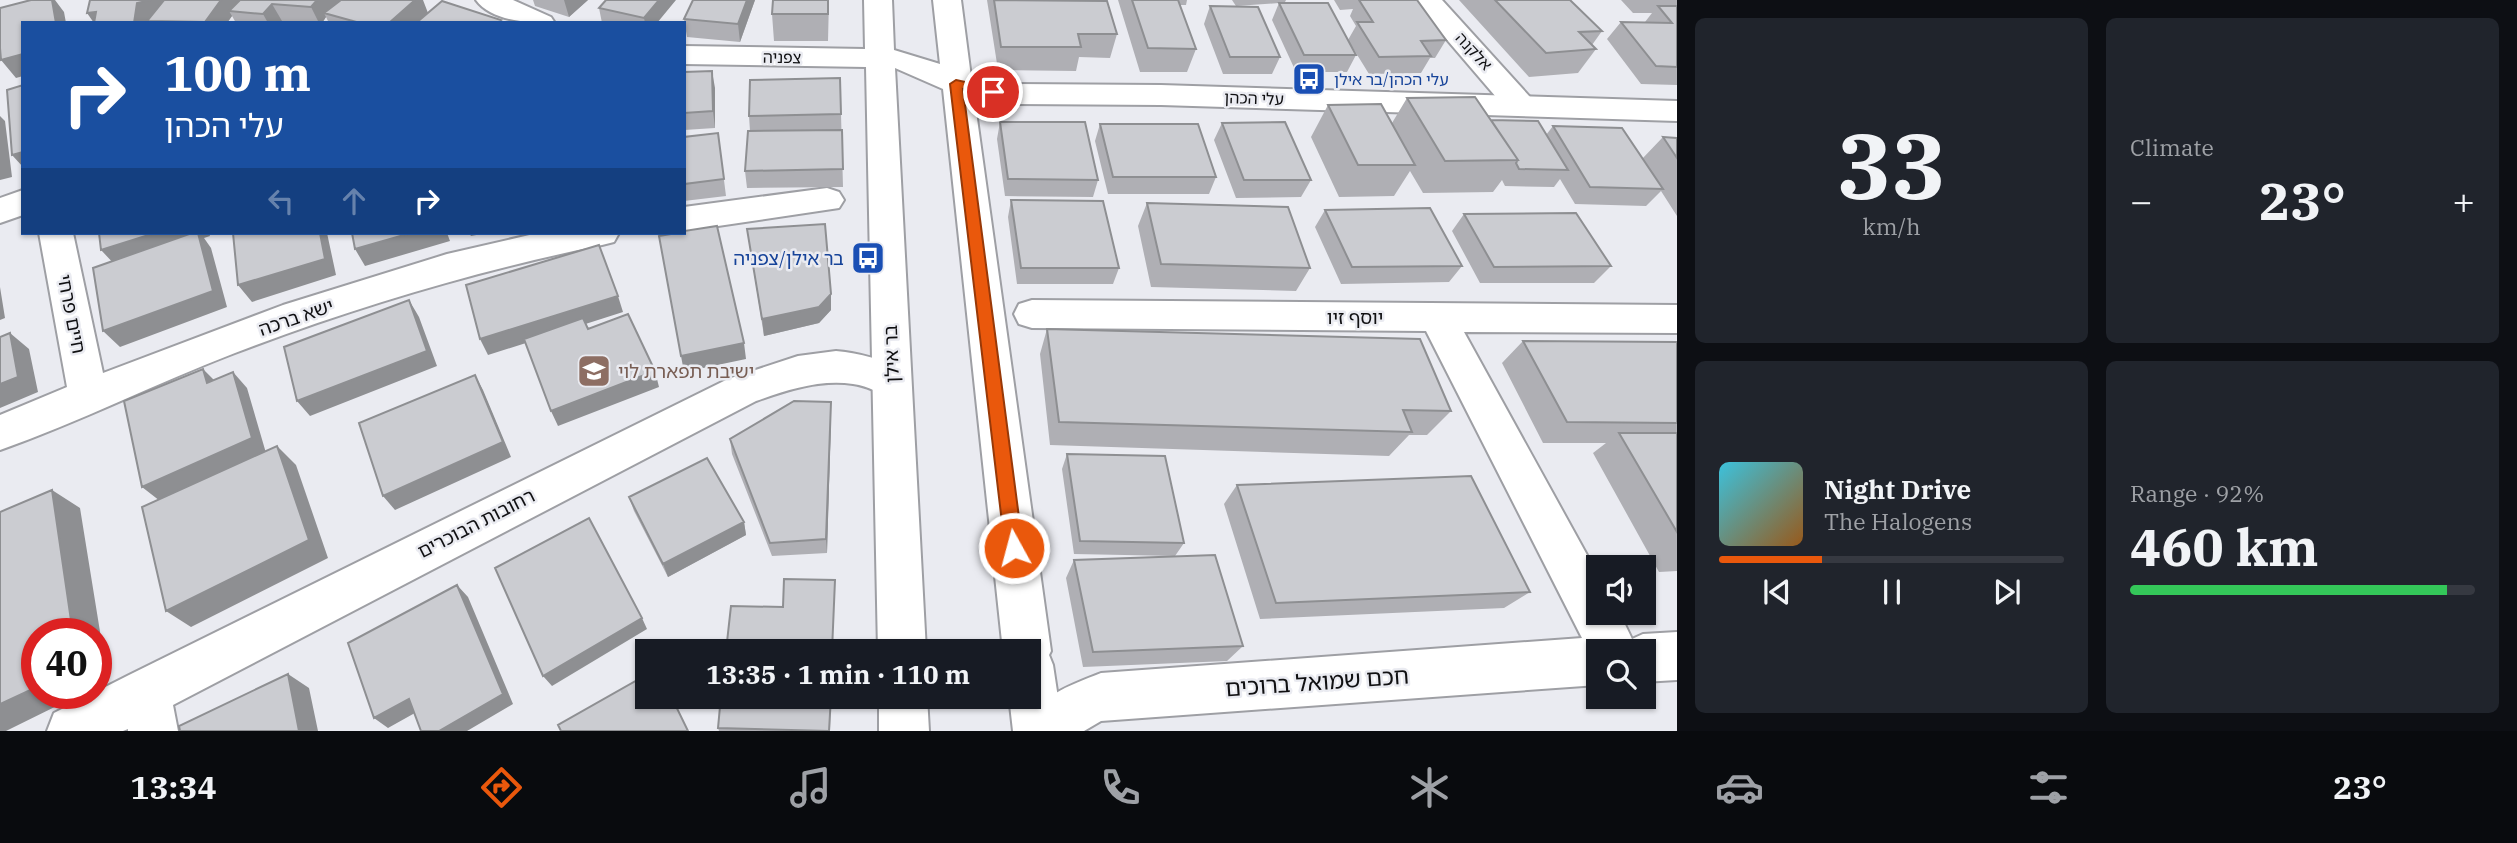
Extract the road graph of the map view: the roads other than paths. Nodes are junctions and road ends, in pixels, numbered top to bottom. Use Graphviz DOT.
graph roads {
  1 [pos="489,0"];
  2 [pos="878,0"];
  3 [pos="947,0"];
  4 [pos="1427,0"];
  5 [pos="536,21"];
  6 [pos="686,55"];
  7 [pos="879,58"];
  8 [pos="956,84"];
  9 [pos="1519,104"];
  10 [pos="1677,111"];
  11 [pos="827,200"];
  12 [pos="21,203"];
  13 [pos="0,211"];
  14 [pos="686,219"];
  15 [pos="56,235"];
  16 [pos="592,235"];
  17 [pos="1032,314"];
  18 [pos="1437,317"];
  19 [pos="1677,319"];
  20 [pos="892,381"];
  21 [pos="88,395"];
  22 [pos="0,433"];
  23 [pos="902,639"];
  24 [pos="1025,639"];
  25 [pos="1608,639"];
  26 [pos="1677,656"];
  27 [pos="1656,657"];
  28 [pos="1586,662"];
  29 [pos="1035,709"];
  30 [pos="149,711"];
  31 [pos="72,731"];
  32 [pos="1038,731"];
  33 [pos="1047,731"];
  1 -- 5 [label="street"];
  2 -- 7 [label="street, בר אילן"];
  3 -- 8 [label="street"];
  4 -- 9 [label="street, אלקנה"];
  6 -- 7 [label="street, צפניה"];
  7 -- 8 [label="street, עלי הכהן"];
  7 -- 20 [label="street, בר אילן"];
  8 -- 9 [label="street, עלי הכהן"];
  8 -- 24 [label="street"];
  9 -- 10 [label="street, עלי הכהן"];
  11 -- 14 [label="street"];
  12 -- 13 [label="street"];
  15 -- 21 [label="street, חיים פרחי"];
  16 -- 21 [label="street, ישא ברכה"];
  17 -- 18 [label="street, יוסף זיו"];
  18 -- 19 [label="street, יוסף זיו"];
  18 -- 25 [label="street"];
  20 -- 23 [label="street, בר אילן"];
  20 -- 30 [label="street, רחובות הבוכרים"];
  21 -- 22 [label="street, ישא ברכה"];
  26 -- 27 [label="street"];
  28 -- 33 [label="street, חכם שמואל ברוכים"];
  29 -- 32 [label="street"];
  30 -- 31 [label="street, רחובות הבוכרים"];
}
